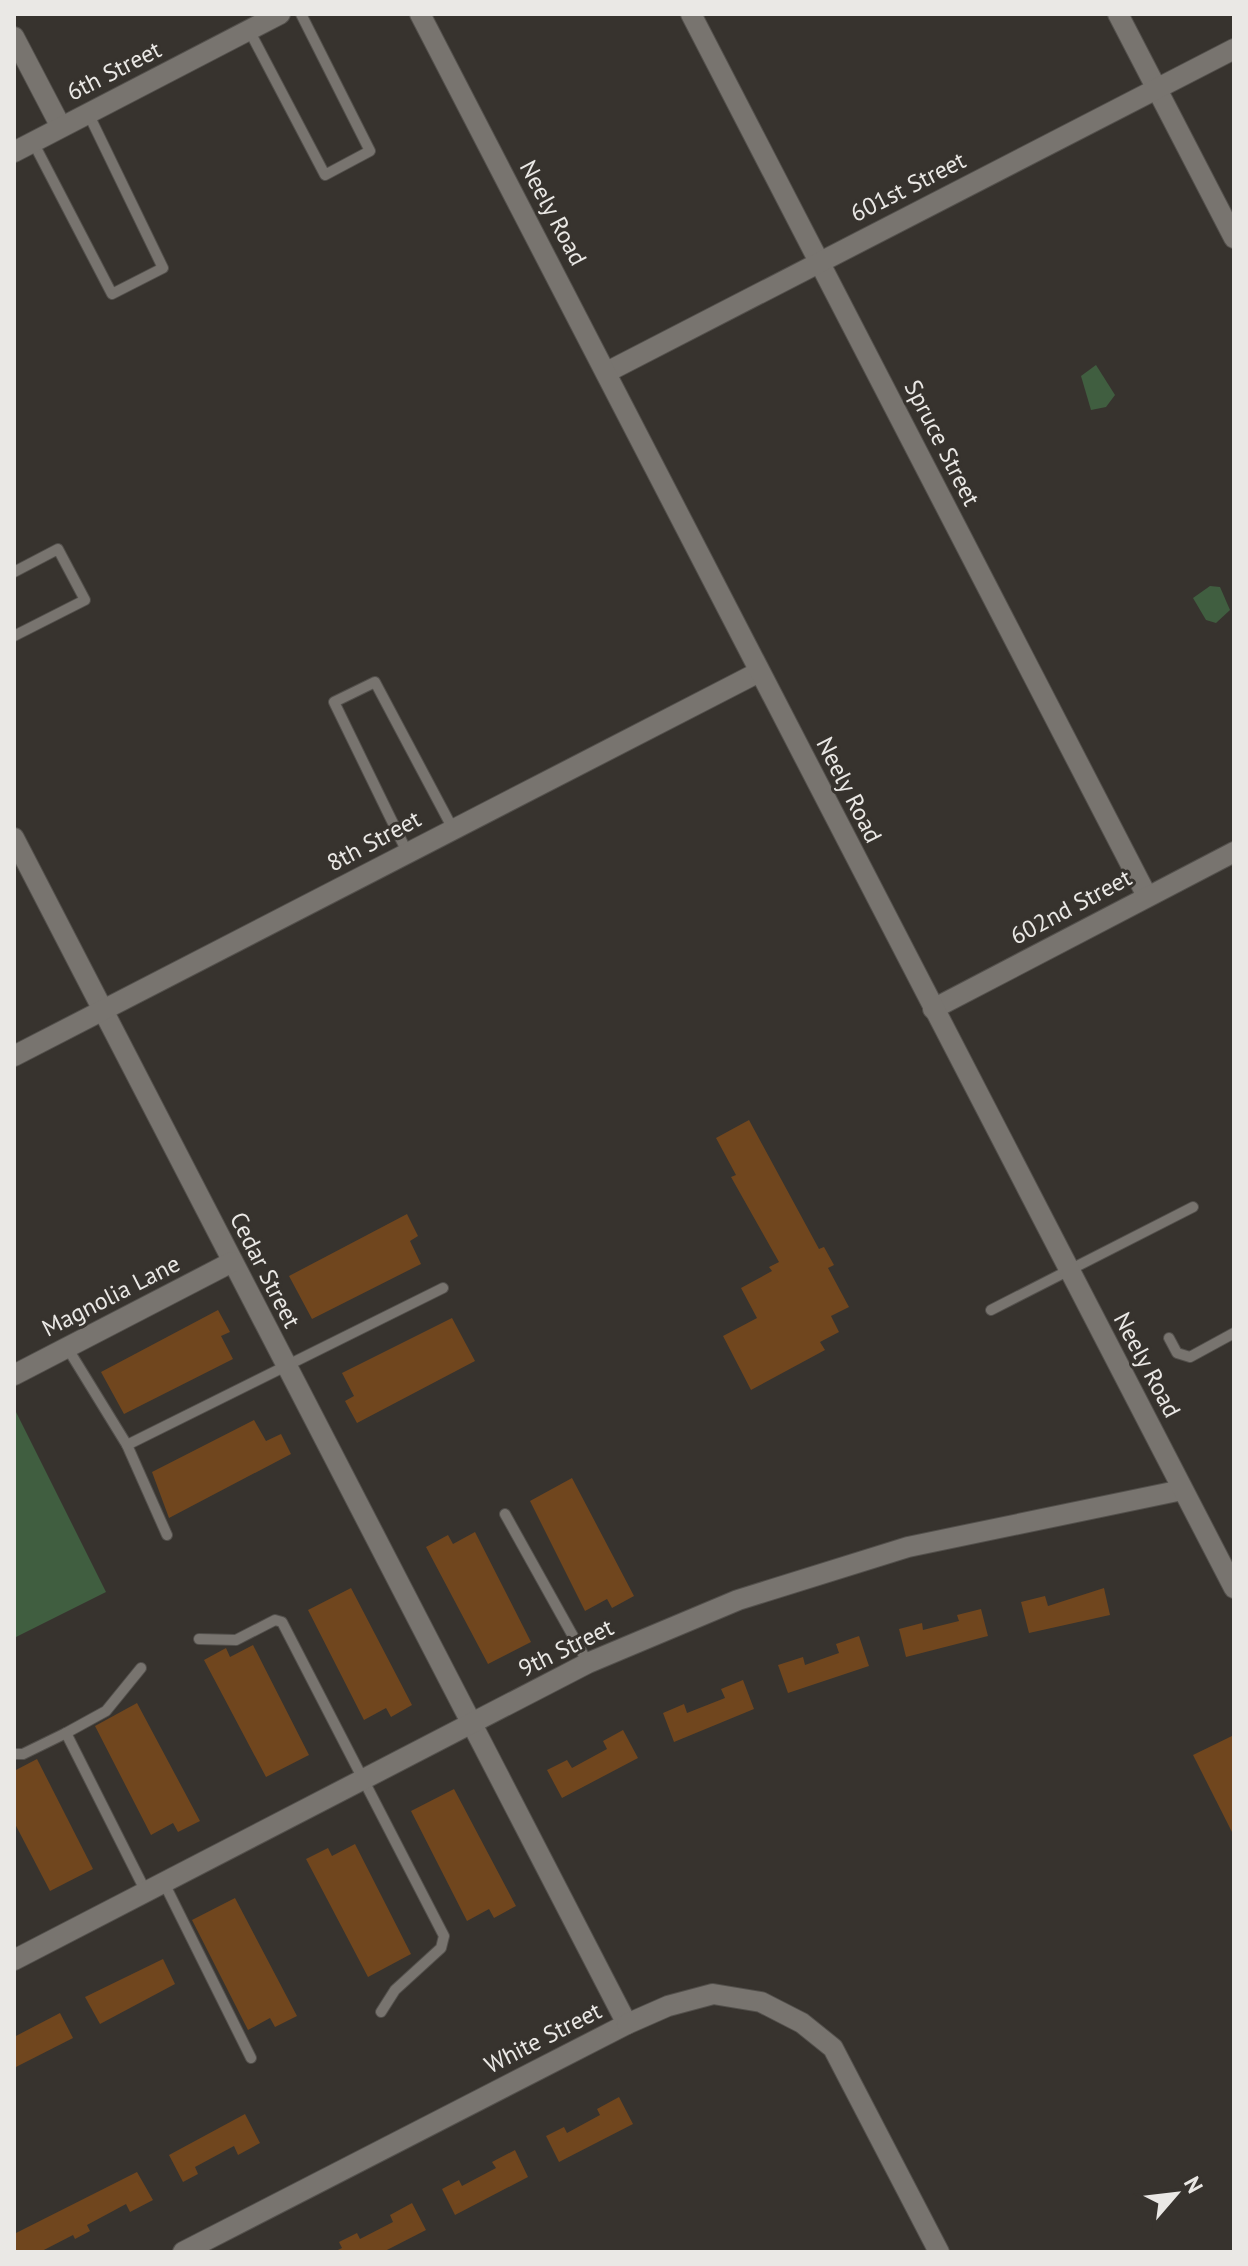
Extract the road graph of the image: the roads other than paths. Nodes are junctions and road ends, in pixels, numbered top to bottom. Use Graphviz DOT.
graph roads {
  1 [pos="279,14"];
  2 [pos="301,14"];
  3 [pos="420,14"];
  4 [pos="691,14"];
  5 [pos="1118,14"];
  6 [pos="249,30"];
  7 [pos="14,37"];
  8 [pos="1234,49"];
  9 [pos="1157,88"];
  10 [pos="88,113"];
  11 [pos="61,127"];
  12 [pos="33,142"];
  13 [pos="14,152"];
  14 [pos="1234,238"];
  15 [pos="818,262"];
  16 [pos="607,372"];
  17 [pos="14,572"];
  18 [pos="14,636"];
  19 [pos="759,672"];
  20 [pos="453,829"];
  21 [pos="14,838"];
  22 [pos="1234,852"];
  23 [pos="408,854"];
  24 [pos="1147,896"];
  25 [pos="933,1009"];
  26 [pos="103,1011"];
  27 [pos="14,1055"];
  28 [pos="1193,1207"];
  29 [pos="232,1262"];
  30 [pos="1068,1270"];
  31 [pos="443,1288"];
  32 [pos="991,1310"];
  33 [pos="1234,1333"];
  34 [pos="1169,1338"];
  35 [pos="68,1349"];
  36 [pos="287,1368"];
  37 [pos="14,1374"];
  38 [pos="127,1445"];
  39 [pos="1182,1490"];
  40 [pos="505,1514"];
  41 [pos="167,1535"];
  42 [pos="1224,1553"];
  43 [pos="1234,1588"];
  44 [pos="199,1639"];
  45 [pos="588,1663"];
  46 [pos="141,1668"];
  47 [pos="472,1725"];
  48 [pos="66,1733"];
  49 [pos="14,1754"];
  50 [pos="362,1781"];
  51 [pos="155,1888"];
  52 [pos="14,1960"];
  53 [pos="381,2012"];
  54 [pos="627,2024"];
  55 [pos="251,2058"];
  56 [pos="183,2252"];
  57 [pos="939,2252"];
  1 -- 6 [label="street, 6th Street"];
  2 -- 6 [label="lane"];
  3 -- 16 [label="street, Neely Road"];
  4 -- 15 [label="street, Spruce Street"];
  5 -- 9 [label="street"];
  6 -- 10 [label="street, 6th Street"];
  7 -- 11 [label="street"];
  8 -- 9 [label="street, 601st Street"];
  9 -- 14 [label="street"];
  9 -- 15 [label="street, 601st Street"];
  10 -- 11 [label="street, 6th Street"];
  10 -- 12 [label="lane"];
  11 -- 12 [label="street, 6th Street"];
  12 -- 13 [label="street, 6th Street"];
  15 -- 16 [label="street, 601st Street"];
  15 -- 24 [label="street, Spruce Street"];
  16 -- 19 [label="street, Neely Road"];
  17 -- 18 [label="lane"];
  19 -- 20 [label="street, 8th Street"];
  19 -- 25 [label="street, Neely Road"];
  20 -- 23 [label="street, 8th Street"];
  20 -- 23 [label="lane"];
  21 -- 26 [label="street, Cedar Street"];
  22 -- 24 [label="street, 602nd Street"];
  23 -- 26 [label="street, 8th Street"];
  24 -- 25 [label="street, 602nd Street"];
  25 -- 30 [label="street, Neely Road"];
  26 -- 27 [label="street, 8th Street"];
  26 -- 29 [label="street, Cedar Street"];
  28 -- 30 [label="lane"];
  29 -- 35 [label="street, Magnolia Lane"];
  29 -- 36 [label="street, Cedar Street"];
  30 -- 32 [label="lane"];
  30 -- 39 [label="street, Neely Road"];
  31 -- 36 [label="lane"];
  33 -- 34 [label="lane"];
  35 -- 37 [label="street, Magnolia Lane"];
  35 -- 38 [label="lane"];
  36 -- 38 [label="lane"];
  36 -- 47 [label="street, Cedar Street"];
  38 -- 41 [label="lane"];
  39 -- 42 [label="street, Neely Road"];
  39 -- 45 [label="street, 9th Street"];
  40 -- 45 [label="lane"];
  42 -- 43 [label="street, Neely Road"];
  44 -- 50 [label="lane"];
  45 -- 47 [label="street, 9th Street"];
  46 -- 48 [label="lane"];
  47 -- 50 [label="street, 9th Street"];
  47 -- 54 [label="street, White Street"];
  48 -- 49 [label="lane"];
  48 -- 51 [label="lane"];
  50 -- 51 [label="street, 9th Street"];
  50 -- 53 [label="lane"];
  51 -- 52 [label="street, 9th Street"];
  51 -- 55 [label="lane"];
  54 -- 56 [label="street, White Street"];
  54 -- 57 [label="street"];
}
